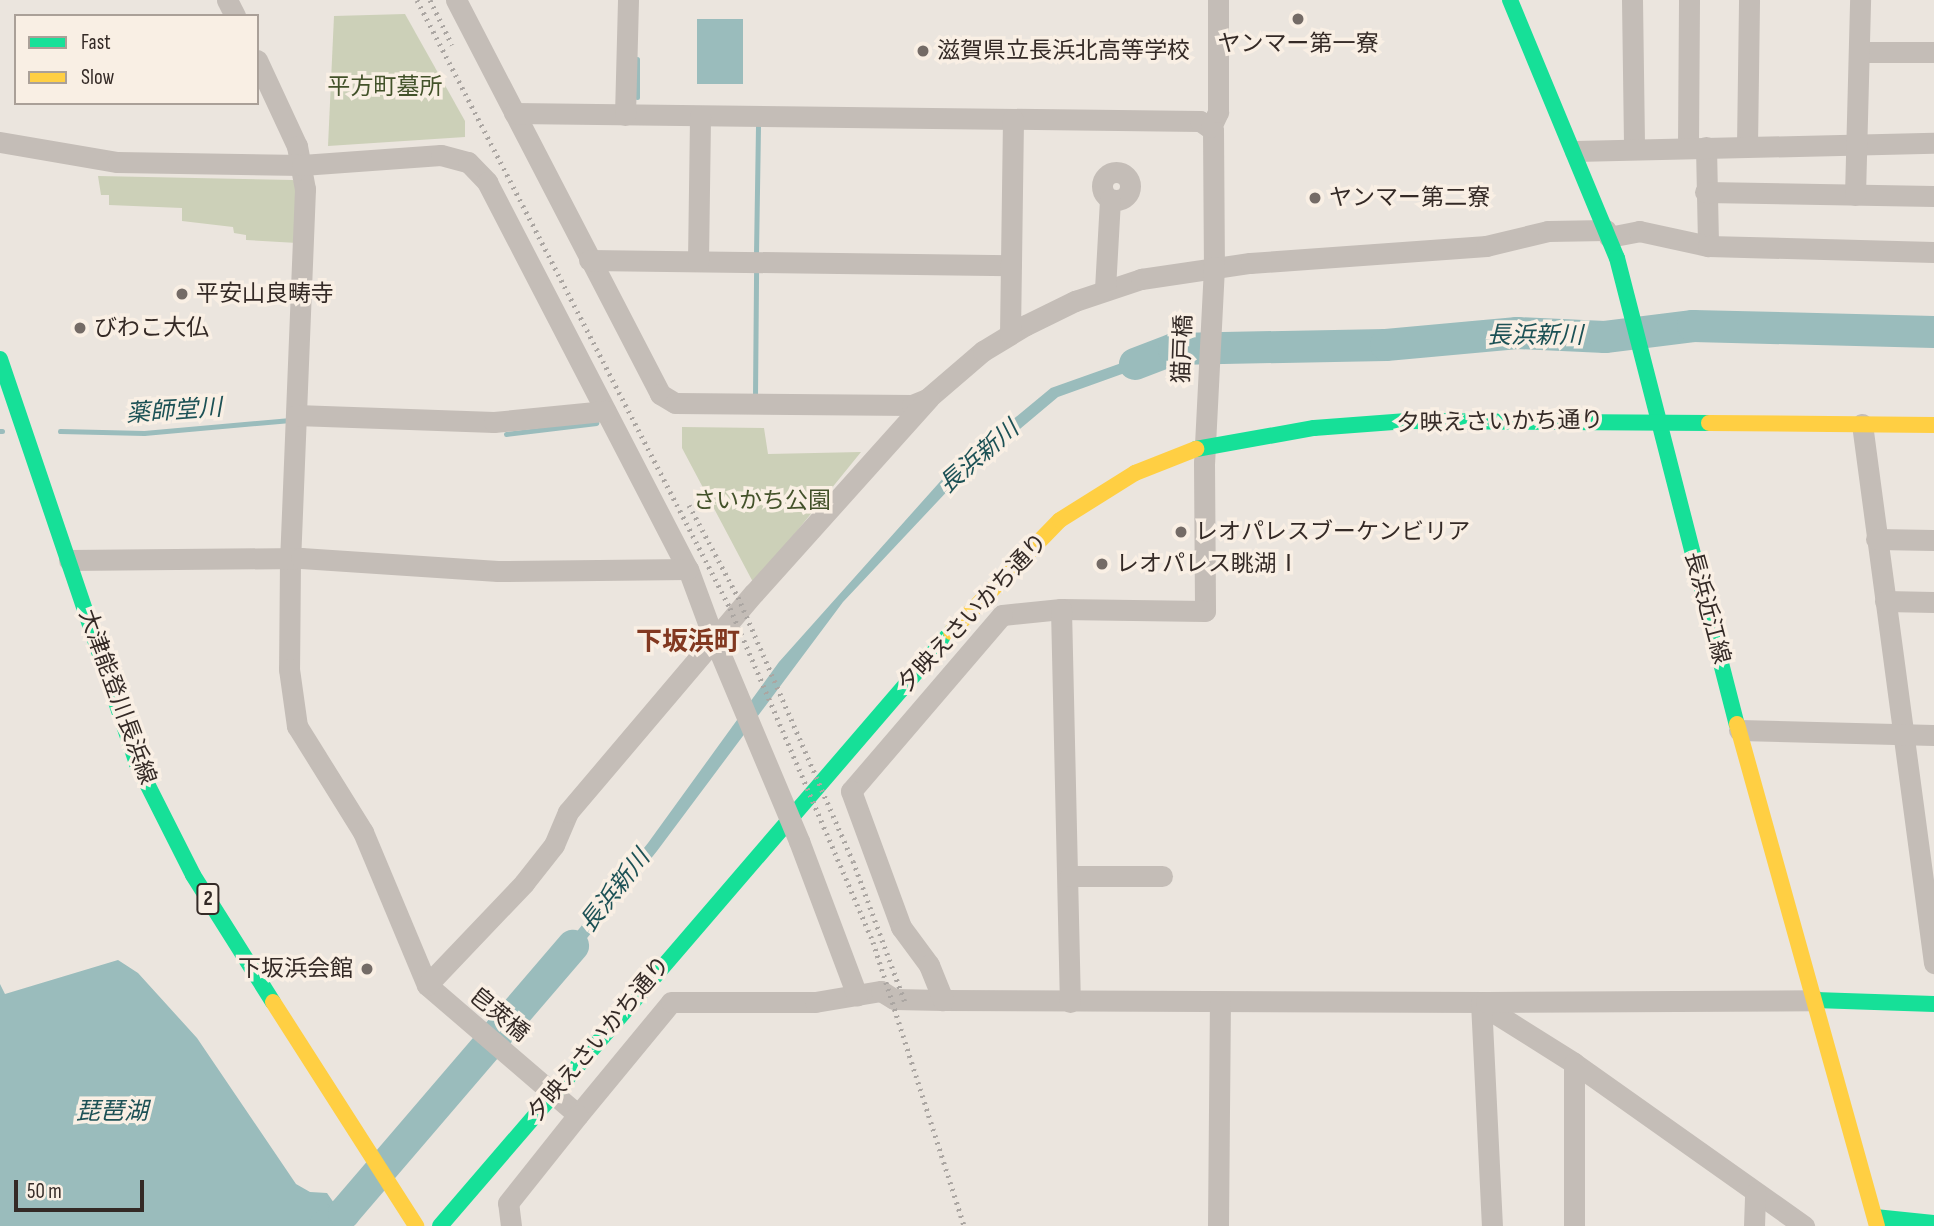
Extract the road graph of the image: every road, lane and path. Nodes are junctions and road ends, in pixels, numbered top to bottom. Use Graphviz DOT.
graph roads {
  1 [pos="457,0"];
  2 [pos="628,0"];
  3 [pos="1218,0"];
  4 [pos="1510,0"];
  5 [pos="1632,0"];
  6 [pos="1689,0"];
  7 [pos="1749,0"];
  8 [pos="1860,0"];
  9 [pos="1934,51"];
  10 [pos="1860,52"];
  11 [pos="259,64"];
  12 [pos="514,113"];
  13 [pos="625,115"];
  14 [pos="700,116"];
  15 [pos="1013,119"];
  16 [pos="1211,127"];
  17 [pos="0,142"];
  18 [pos="1857,144"];
  19 [pos="1934,144"];
  20 [pos="1697,146"];
  21 [pos="1747,146"];
  22 [pos="1634,147"];
  23 [pos="1575,150"];
  24 [pos="302,165"];
  25 [pos="1705,192"];
  26 [pos="1855,195"];
  27 [pos="1934,196"];
  28 [pos="1110,199"];
  29 [pos="1608,234"];
  30 [pos="1708,246"];
  31 [pos="1934,252"];
  32 [pos="589,260"];
  33 [pos="698,261"];
  34 [pos="1011,265"];
  35 [pos="1213,274"];
  36 [pos="1105,289"];
  37 [pos="1010,334"];
  38 [pos="0,359"];
  39 [pos="931,395"];
  40 [pos="605,411"];
  41 [pos="296,415"];
  42 [pos="1660,421"];
  43 [pos="1862,424"];
  44 [pos="1934,425"];
  45 [pos="1205,445"];
  46 [pos="1877,539"];
  47 [pos="1934,540"];
  48 [pos="69,560"];
  49 [pos="290,560"];
  50 [pos="688,569"];
  51 [pos="1885,601"];
  52 [pos="1934,602"];
  53 [pos="1061,609"];
  54 [pos="1739,730"];
  55 [pos="1903,734"];
  56 [pos="1934,735"];
  57 [pos="1070,876"];
  58 [pos="1162,876"];
  59 [pos="1934,964"];
  60 [pos="430,990"];
  61 [pos="857,995"];
  62 [pos="943,1000"];
  63 [pos="1815,1000"];
  64 [pos="1070,1002"];
  65 [pos="1483,1002"];
  66 [pos="1220,1003"];
  67 [pos="1934,1004"];
  68 [pos="1574,1063"];
  69 [pos="552,1093"];
  70 [pos="578,1115"];
  71 [pos="1755,1193"];
  72 [pos="1876,1222"];
  73 [pos="415,1223"];
  74 [pos="1934,1223"];
  75 [pos="440,1226"];
  76 [pos="510,1226"];
  77 [pos="1218,1226"];
  78 [pos="1492,1226"];
  79 [pos="1574,1226"];
  80 [pos="1754,1226"];
  81 [pos="1804,1226"];
  1 -- 12 [label="street"];
  2 -- 13 [label="street"];
  3 -- 16 [label="street, 猫戸橋"];
  4 -- 23 [label="main road, 長浜近江線"];
  5 -- 22 [label="street"];
  6 -- 20 [label="street"];
  7 -- 21 [label="street"];
  8 -- 10 [label="street"];
  9 -- 10 [label="street"];
  10 -- 18 [label="street"];
  11 -- 24 [label="street"];
  12 -- 13 [label="street"];
  12 -- 32 [label="street"];
  13 -- 14 [label="street"];
  14 -- 15 [label="street"];
  14 -- 33 [label="street"];
  15 -- 16 [label="street"];
  15 -- 34 [label="street"];
  16 -- 35 [label="street, 猫戸橋"];
  17 -- 24 [label="street"];
  18 -- 19 [label="street"];
  18 -- 21 [label="street"];
  18 -- 26 [label="street"];
  20 -- 21 [label="street"];
  20 -- 22 [label="street"];
  20 -- 25 [label="street"];
  22 -- 23 [label="street"];
  23 -- 29 [label="main road, 長浜近江線"];
  24 -- 40 [label="street"];
  24 -- 41 [label="street"];
  25 -- 26 [label="street"];
  25 -- 30 [label="street"];
  26 -- 27 [label="street"];
  28 -- 36 [label="street"];
  29 -- 30 [label="street"];
  29 -- 35 [label="street"];
  29 -- 42 [label="main road, 長浜近江線"];
  30 -- 31 [label="street"];
  32 -- 33 [label="street"];
  32 -- 39 [label="street"];
  33 -- 34 [label="street"];
  34 -- 37 [label="street"];
  35 -- 36 [label="street"];
  35 -- 45 [label="street, 猫戸橋"];
  36 -- 37 [label="street"];
  37 -- 39 [label="street"];
  38 -- 48 [label="main road, 大津能登川長浜線 / 2"];
  39 -- 60 [label="street"];
  40 -- 41 [label="street"];
  40 -- 50 [label="street"];
  41 -- 49 [label="street"];
  42 -- 43 [label="main road, 夕映えさいかち通り"];
  42 -- 45 [label="main road, 夕映えさいかち通り"];
  42 -- 54 [label="main road, 長浜近江線"];
  43 -- 44 [label="main road, 夕映えさいかち通り"];
  43 -- 46 [label="street"];
  45 -- 53 [label="street, 猫戸橋"];
  45 -- 69 [label="main road, 夕映えさいかち通り"];
  46 -- 47 [label="street"];
  46 -- 51 [label="street"];
  48 -- 49 [label="street"];
  48 -- 73 [label="main road, 大津能登川長浜線 / 2"];
  49 -- 50 [label="street"];
  49 -- 60 [label="street"];
  50 -- 61 [label="street, bridge"];
  51 -- 52 [label="street"];
  51 -- 55 [label="street"];
  53 -- 57 [label="street"];
  53 -- 62 [label="street"];
  54 -- 55 [label="street"];
  54 -- 63 [label="main road, 長浜近江線"];
  55 -- 56 [label="street"];
  55 -- 59 [label="street"];
  57 -- 58 [label="street"];
  57 -- 64 [label="street"];
  60 -- 69 [label="street, 皀莢橋"];
  61 -- 62 [label="street"];
  61 -- 70 [label="street"];
  62 -- 64 [label="street"];
  63 -- 65 [label="street"];
  63 -- 67 [label="main road"];
  63 -- 72 [label="main road, 長浜近江線"];
  64 -- 66 [label="street"];
  65 -- 66 [label="street"];
  65 -- 68 [label="street"];
  65 -- 78 [label="street"];
  66 -- 77 [label="street"];
  68 -- 71 [label="street"];
  68 -- 79 [label="street"];
  69 -- 70 [label="street, 皀莢橋"];
  69 -- 75 [label="main road, 夕映えさいかち通り"];
  70 -- 76 [label="street"];
  71 -- 80 [label="street"];
  71 -- 81 [label="street"];
  72 -- 74 [label="main road"];
}
